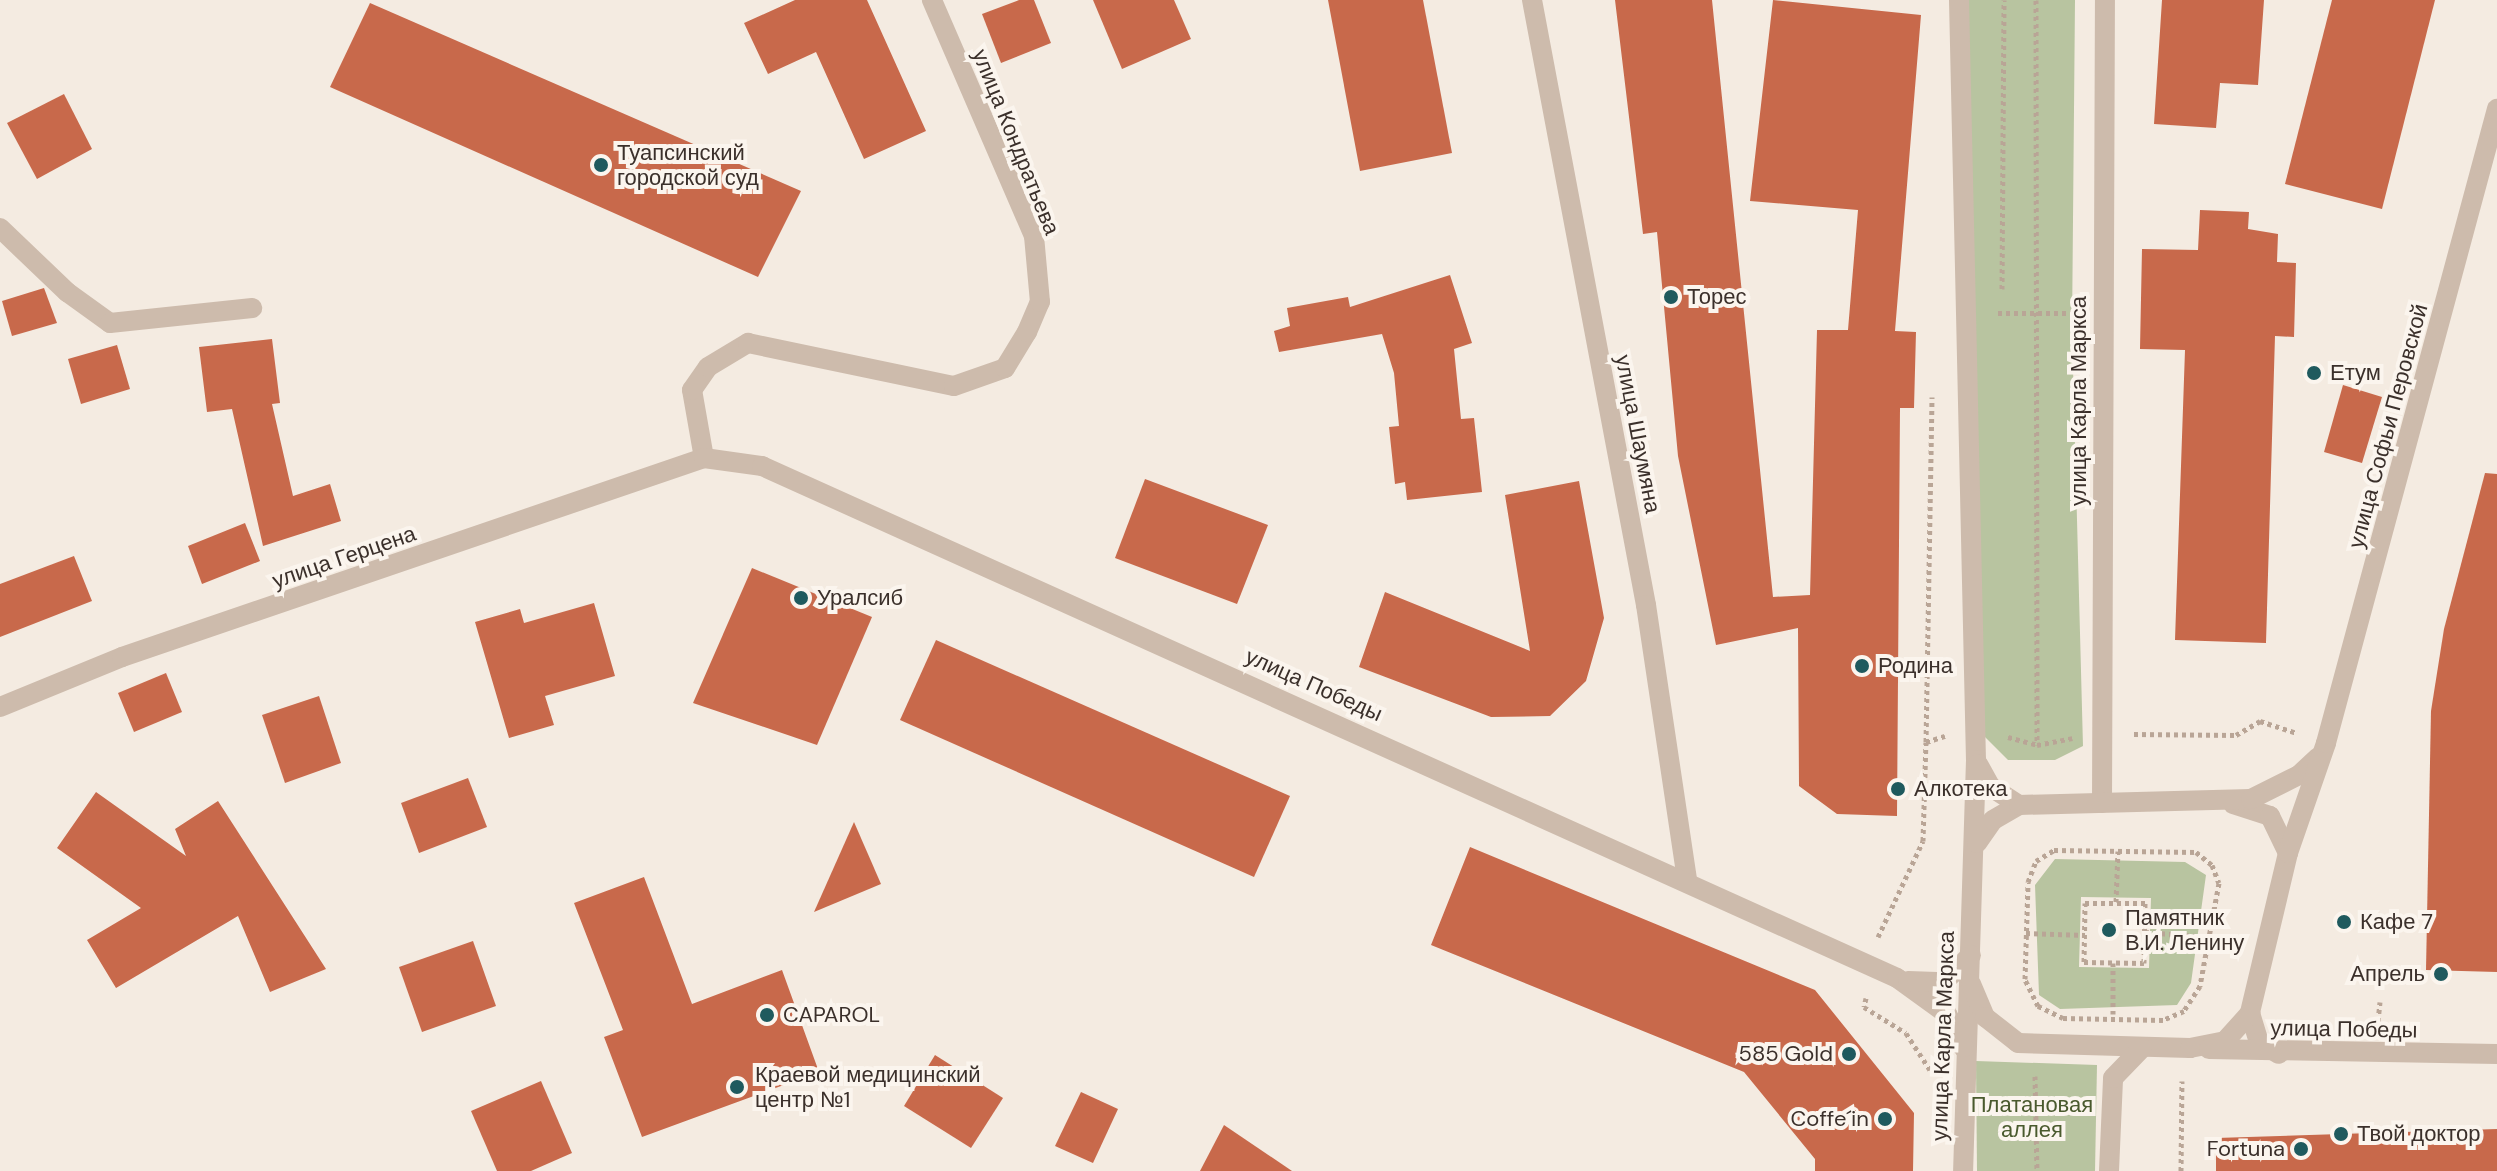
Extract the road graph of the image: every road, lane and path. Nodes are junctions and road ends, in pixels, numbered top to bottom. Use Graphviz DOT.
graph roads {
  1 [pos="932,0"];
  2 [pos="1532,0"];
  3 [pos="1959,0"];
  4 [pos="2036,0"];
  5 [pos="2105,0"];
  6 [pos="2497,109"];
  7 [pos="0,228"];
  8 [pos="252,308"];
  9 [pos="1991,312"];
  10 [pos="2034,313"];
  11 [pos="2077,313"];
  12 [pos="704,458"];
  13 [pos="0,707"];
  14 [pos="1975,727"];
  15 [pos="2101,735"];
  16 [pos="2037,745"];
  17 [pos="2324,748"];
  18 [pos="1976,760"];
  19 [pos="2221,802"];
  20 [pos="2102,803"];
  21 [pos="2019,805"];
  22 [pos="1975,847"];
  23 [pos="2118,851"];
  24 [pos="2288,853"];
  25 [pos="1687,879"];
  26 [pos="2116,902"];
  27 [pos="2145,932"];
  28 [pos="2026,933"];
  29 [pos="2085,935"];
  30 [pos="2209,937"];
  31 [pos="1971,955"];
  32 [pos="2113,963"];
  33 [pos="1872,966"];
  34 [pos="1897,978"];
  35 [pos="1968,978"];
  36 [pos="1930,998"];
  37 [pos="2034,1001"];
  38 [pos="2250,1013"];
  39 [pos="1966,1016"];
  40 [pos="2114,1019"];
  41 [pos="2026,1043"];
  42 [pos="1963,1047"];
  43 [pos="2142,1048"];
  44 [pos="2190,1048"];
  45 [pos="2279,1054"];
  46 [pos="2497,1054"];
  47 [pos="1930,1070"];
  48 [pos="2196,1081"];
  49 [pos="1963,1171"];
  50 [pos="2037,1171"];
  51 [pos="2109,1171"];
  52 [pos="2181,1171"];
  1 -- 12 [label="street, улица Кондратьева"];
  2 -- 25 [label="street, улица Шаумяна"];
  3 -- 14 [label="street, улица Карла Маркса"];
  4 -- 10 [label="path"];
  5 -- 15 [label="street, улица Карла Маркса"];
  6 -- 17 [label="street, улица Софьи Перовской"];
  7 -- 8 [label="street"];
  9 -- 10 [label="path"];
  10 -- 11 [label="path"];
  10 -- 16 [label="path"];
  12 -- 13 [label="street, улица Герцена"];
  12 -- 25 [label="street, улица Победы"];
  14 -- 16 [label="path"];
  14 -- 18 [label="street, улица Карла Маркса"];
  14 -- 33 [label="path"];
  15 -- 16 [label="path"];
  15 -- 17 [label="path"];
  15 -- 20 [label="street, улица Карла Маркса"];
  17 -- 19 [label="street"];
  17 -- 24 [label="street, улица Софьи Перовской"];
  18 -- 21 [label="street"];
  18 -- 22 [label="street, улица Карла Маркса"];
  19 -- 20 [label="street"];
  19 -- 24 [label="street"];
  20 -- 21 [label="street"];
  21 -- 22 [label="street"];
  22 -- 31 [label="street, улица Карла Маркса"];
  23 -- 26 [label="path"];
  23 -- 28 [label="path"];
  23 -- 30 [label="path"];
  24 -- 38 [label="street, улица Софьи Перовской"];
  25 -- 33 [label="street, улица Победы"];
  26 -- 27 [label="path"];
  26 -- 29 [label="path"];
  27 -- 30 [label="path"];
  27 -- 32 [label="path"];
  28 -- 29 [label="path"];
  28 -- 37 [label="path"];
  29 -- 32 [label="path"];
  30 -- 40 [label="path"];
  31 -- 34 [label="street, улица Победы"];
  31 -- 35 [label="street, улица Карла Маркса"];
  32 -- 40 [label="path"];
  33 -- 34 [label="street, улица Победы"];
  33 -- 47 [label="path"];
  34 -- 36 [label="street, улица Победы"];
  35 -- 39 [label="street, улица Карла Маркса"];
  35 -- 41 [label="street"];
  36 -- 39 [label="street, улица Победы"];
  36 -- 42 [label="street, улица Победы"];
  37 -- 40 [label="path"];
  37 -- 41 [label="path"];
  38 -- 44 [label="street"];
  38 -- 45 [label="street"];
  39 -- 41 [label="street, улица Победы"];
  39 -- 42 [label="street, улица Карла Маркса"];
  41 -- 43 [label="street"];
  41 -- 50 [label="path"];
  42 -- 49 [label="street, улица Карла Маркса"];
  43 -- 44 [label="street"];
  43 -- 51 [label="street"];
  44 -- 45 [label="street, улица Победы"];
  45 -- 46 [label="street, улица Победы"];
  48 -- 52 [label="path"];
}
